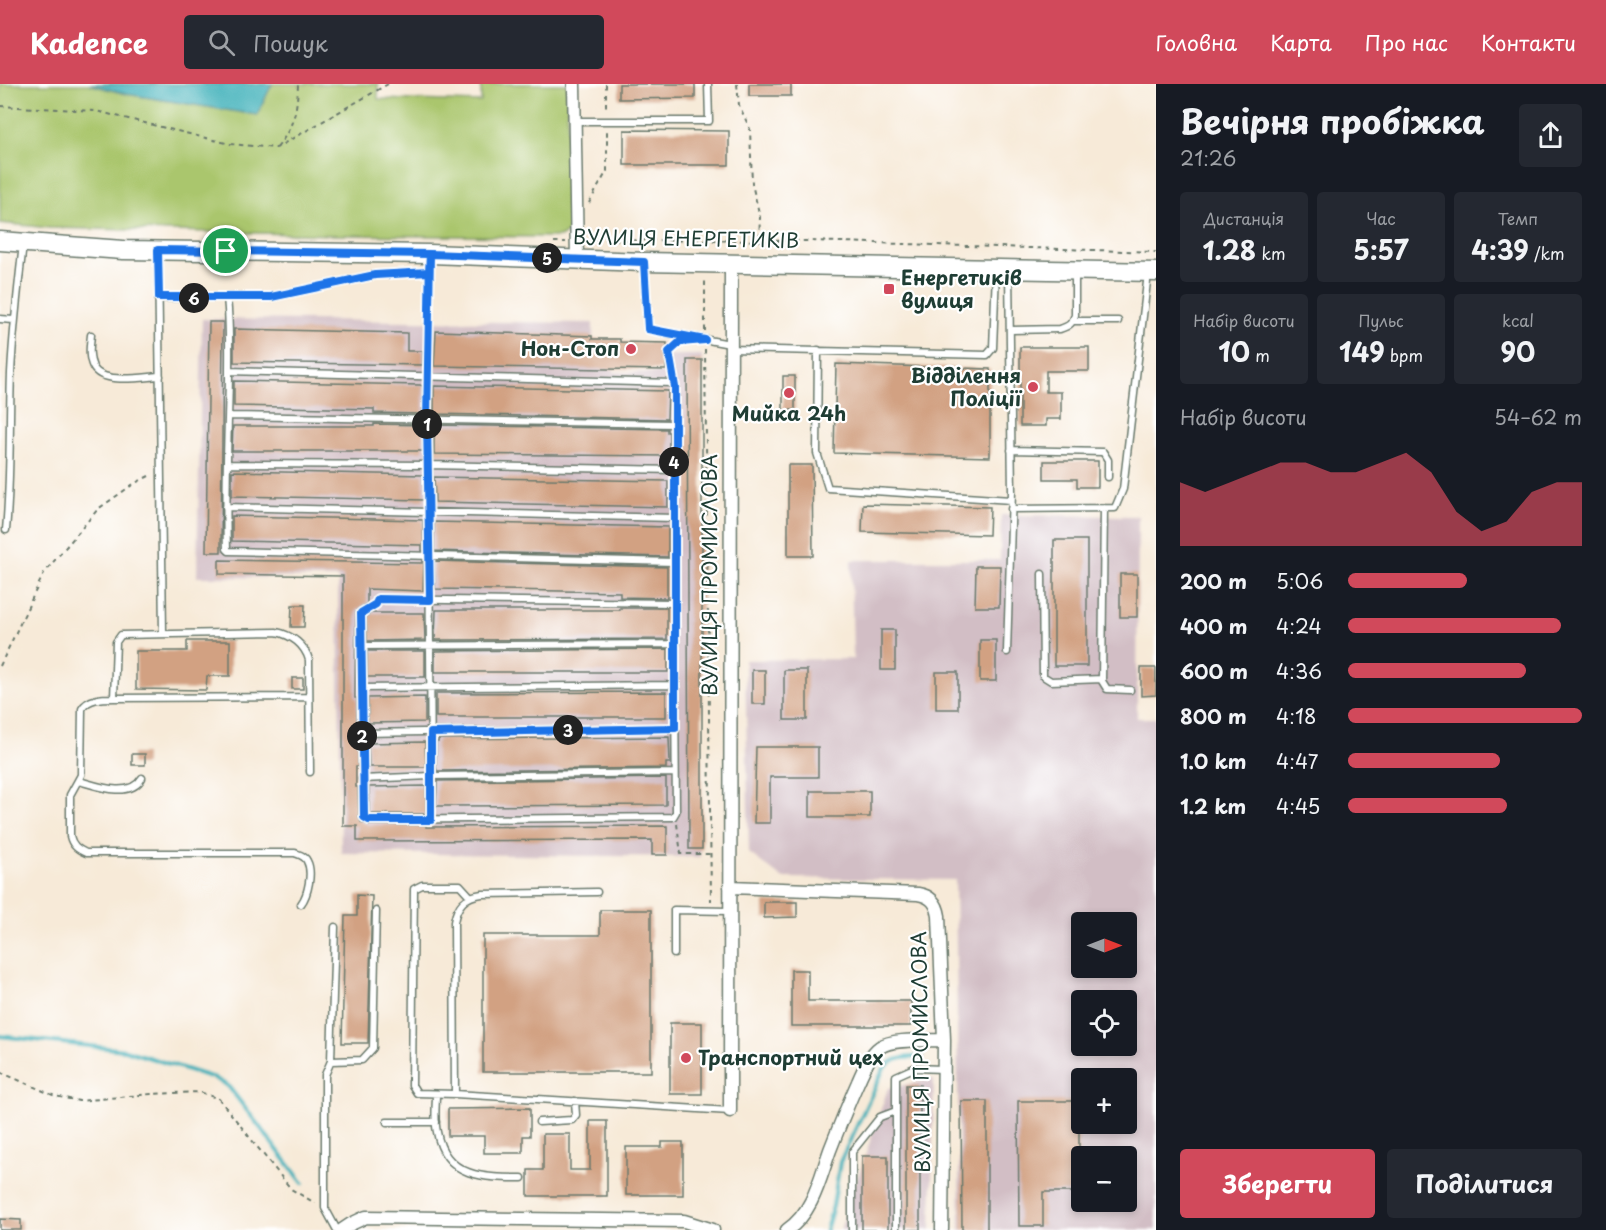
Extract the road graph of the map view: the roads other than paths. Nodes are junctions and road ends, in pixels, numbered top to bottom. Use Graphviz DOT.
graph roads {
  1 [pos="574,84"];
  2 [pos="708,84"];
  3 [pos="574,121"];
  4 [pos="0,242"];
  5 [pos="23,244"];
  6 [pos="158,250"];
  7 [pos="578,259"];
  8 [pos="644,262"];
  9 [pos="430,263"];
  10 [pos="731,264"];
  11 [pos="1002,268"];
  12 [pos="1075,270"];
  13 [pos="1152,272"];
  14 [pos="159,297"];
  15 [pos="227,298"];
  16 [pos="0,319"];
  17 [pos="14,320"];
  18 [pos="1073,321"];
  19 [pos="1118,321"];
  20 [pos="1011,330"];
  21 [pos="91,335"];
  22 [pos="730,347"];
  23 [pos="818,350"];
  24 [pos="229,371"];
  25 [pos="160,376"];
  26 [pos="428,376"];
  27 [pos="228,416"];
  28 [pos="427,420"];
  29 [pos="674,424"];
  30 [pos="1011,450"];
  31 [pos="227,464"];
  32 [pos="427,465"];
  33 [pos="674,470"];
  34 [pos="1108,477"];
  35 [pos="1011,500"];
  36 [pos="226,507"];
  37 [pos="1104,508"];
  38 [pos="1011,509"];
  39 [pos="428,511"];
  40 [pos="674,518"];
  41 [pos="6,530"];
  42 [pos="428,555"];
  43 [pos="674,562"];
  44 [pos="1042,574"];
  45 [pos="430,600"];
  46 [pos="674,603"];
  47 [pos="162,633"];
  48 [pos="676,644"];
  49 [pos="362,645"];
  50 [pos="431,645"];
  51 [pos="1007,652"];
  52 [pos="1102,679"];
  53 [pos="676,685"];
  54 [pos="431,687"];
  55 [pos="362,688"];
  56 [pos="1130,690"];
  57 [pos="309,697"];
  58 [pos="114,698"];
  59 [pos="675,728"];
  60 [pos="362,733"];
  61 [pos="431,733"];
  62 [pos="310,772"];
  63 [pos="675,773"];
  64 [pos="431,776"];
  65 [pos="142,778"];
  66 [pos="362,779"];
  67 [pos="79,781"];
  68 [pos="431,820"];
  69 [pos="730,887"];
  70 [pos="597,892"];
  71 [pos="470,896"];
  72 [pos="301,904"];
  73 [pos="376,911"];
  74 [pos="729,911"];
  75 [pos="335,927"];
  76 [pos="674,954"];
  77 [pos="944,1040"];
  78 [pos="332,1061"];
  79 [pos="944,1069"];
  80 [pos="436,1094"];
  81 [pos="455,1094"];
  82 [pos="575,1101"];
  83 [pos="730,1111"];
  84 [pos="896,1111"];
  85 [pos="387,1122"];
  86 [pos="436,1122"];
  87 [pos="539,1122"];
  88 [pos="522,1178"];
  89 [pos="340,1230"];
  90 [pos="713,1230"];
  91 [pos="787,1230"];
  92 [pos="852,1230"];
  93 [pos="896,1230"];
  94 [pos="942,1230"];
  1 -- 3 [label="street"];
  2 -- 3 [label="lane"];
  3 -- 7 [label="street"];
  4 -- 5 [label="main road, ВУЛИЦЯ ЕНЕРГЕТИКІВ"];
  5 -- 6 [label="main road, ВУЛИЦЯ ЕНЕРГЕТИКІВ"];
  5 -- 17 [label="lane"];
  6 -- 9 [label="main road, ВУЛИЦЯ ЕНЕРГЕТИКІВ"];
  6 -- 14 [label="lane"];
  7 -- 8 [label="main road, ВУЛИЦЯ ЕНЕРГЕТИКІВ"];
  7 -- 9 [label="main road, ВУЛИЦЯ ЕНЕРГЕТИКІВ"];
  8 -- 10 [label="main road, ВУЛИЦЯ ЕНЕРГЕТИКІВ"];
  8 -- 22 [label="lane"];
  9 -- 15 [label="lane"];
  9 -- 26 [label="lane"];
  10 -- 11 [label="main road, ВУЛИЦЯ ЕНЕРГЕТИКІВ"];
  10 -- 22 [label="street, ВУЛИЦЯ ПРОМИСЛОВА"];
  11 -- 12 [label="main road, ВУЛИЦЯ ЕНЕРГЕТИКІВ"];
  11 -- 20 [label="lane"];
  11 -- 23 [label="lane"];
  12 -- 13 [label="main road, ВУЛИЦЯ ЕНЕРГЕТИКІВ"];
  12 -- 18 [label="lane"];
  13 -- 37 [label="lane"];
  14 -- 15 [label="lane"];
  14 -- 25 [label="lane"];
  15 -- 24 [label="lane"];
  16 -- 17 [label="lane"];
  17 -- 41 [label="lane"];
  18 -- 19 [label="lane"];
  18 -- 20 [label="lane"];
  20 -- 30 [label="lane"];
  21 -- 25 [label="lane"];
  22 -- 23 [label="lane"];
  22 -- 69 [label="street, ВУЛИЦЯ ПРОМИСЛОВА"];
  23 -- 35 [label="lane"];
  24 -- 26 [label="lane"];
  24 -- 27 [label="lane"];
  25 -- 47 [label="lane"];
  26 -- 28 [label="lane"];
  26 -- 29 [label="lane"];
  27 -- 28 [label="lane"];
  27 -- 31 [label="lane"];
  28 -- 29 [label="lane"];
  28 -- 32 [label="lane"];
  29 -- 33 [label="lane"];
  30 -- 34 [label="lane"];
  30 -- 35 [label="lane"];
  31 -- 32 [label="lane"];
  31 -- 36 [label="lane"];
  32 -- 33 [label="lane"];
  32 -- 39 [label="lane"];
  33 -- 40 [label="lane"];
  35 -- 38 [label="lane"];
  36 -- 39 [label="lane"];
  36 -- 42 [label="lane"];
  37 -- 38 [label="lane"];
  37 -- 52 [label="lane"];
  38 -- 51 [label="lane"];
  39 -- 40 [label="lane"];
  39 -- 42 [label="lane"];
  40 -- 43 [label="lane"];
  42 -- 43 [label="lane"];
  42 -- 45 [label="lane"];
  43 -- 46 [label="lane"];
  44 -- 52 [label="lane"];
  45 -- 46 [label="lane"];
  45 -- 49 [label="lane"];
  45 -- 50 [label="lane"];
  46 -- 48 [label="lane"];
  47 -- 57 [label="lane"];
  47 -- 58 [label="lane"];
  48 -- 50 [label="lane"];
  48 -- 53 [label="lane"];
  49 -- 50 [label="lane"];
  49 -- 55 [label="lane"];
  50 -- 54 [label="lane"];
  52 -- 56 [label="lane"];
  53 -- 54 [label="lane"];
  53 -- 59 [label="lane"];
  54 -- 55 [label="lane"];
  54 -- 61 [label="lane"];
  55 -- 60 [label="lane"];
  57 -- 58 [label="lane"];
  57 -- 62 [label="lane"];
  58 -- 67 [label="lane"];
  59 -- 61 [label="lane"];
  59 -- 63 [label="lane"];
  60 -- 61 [label="lane"];
  60 -- 66 [label="lane"];
  61 -- 64 [label="lane"];
  63 -- 64 [label="lane"];
  63 -- 68 [label="lane"];
  64 -- 66 [label="lane"];
  64 -- 68 [label="lane"];
  65 -- 67 [label="lane"];
  66 -- 68 [label="lane"];
  67 -- 72 [label="lane"];
  69 -- 74 [label="street, ВУЛИЦЯ ПРОМИСЛОВА"];
  69 -- 77 [label="street, ВУЛИЦЯ ПРОМИСЛОВА"];
  70 -- 71 [label="lane"];
  71 -- 80 [label="lane"];
  71 -- 81 [label="lane"];
  73 -- 78 [label="lane"];
  74 -- 76 [label="lane"];
  74 -- 83 [label="street, ВУЛИЦЯ ПРОМИСЛОВА"];
  75 -- 78 [label="lane"];
  77 -- 79 [label="street, ВУЛИЦЯ ПРОМИСЛОВА"];
  77 -- 91 [label="street"];
  78 -- 89 [label="lane"];
  79 -- 84 [label="lane"];
  79 -- 94 [label="street, ВУЛИЦЯ ПРОМИСЛОВА"];
  80 -- 81 [label="lane"];
  80 -- 86 [label="lane"];
  81 -- 82 [label="lane"];
  82 -- 83 [label="lane"];
  82 -- 87 [label="lane"];
  84 -- 92 [label="lane"];
  84 -- 93 [label="lane"];
  85 -- 86 [label="lane"];
  86 -- 88 [label="lane"];
  89 -- 90 [label="street"];
}
